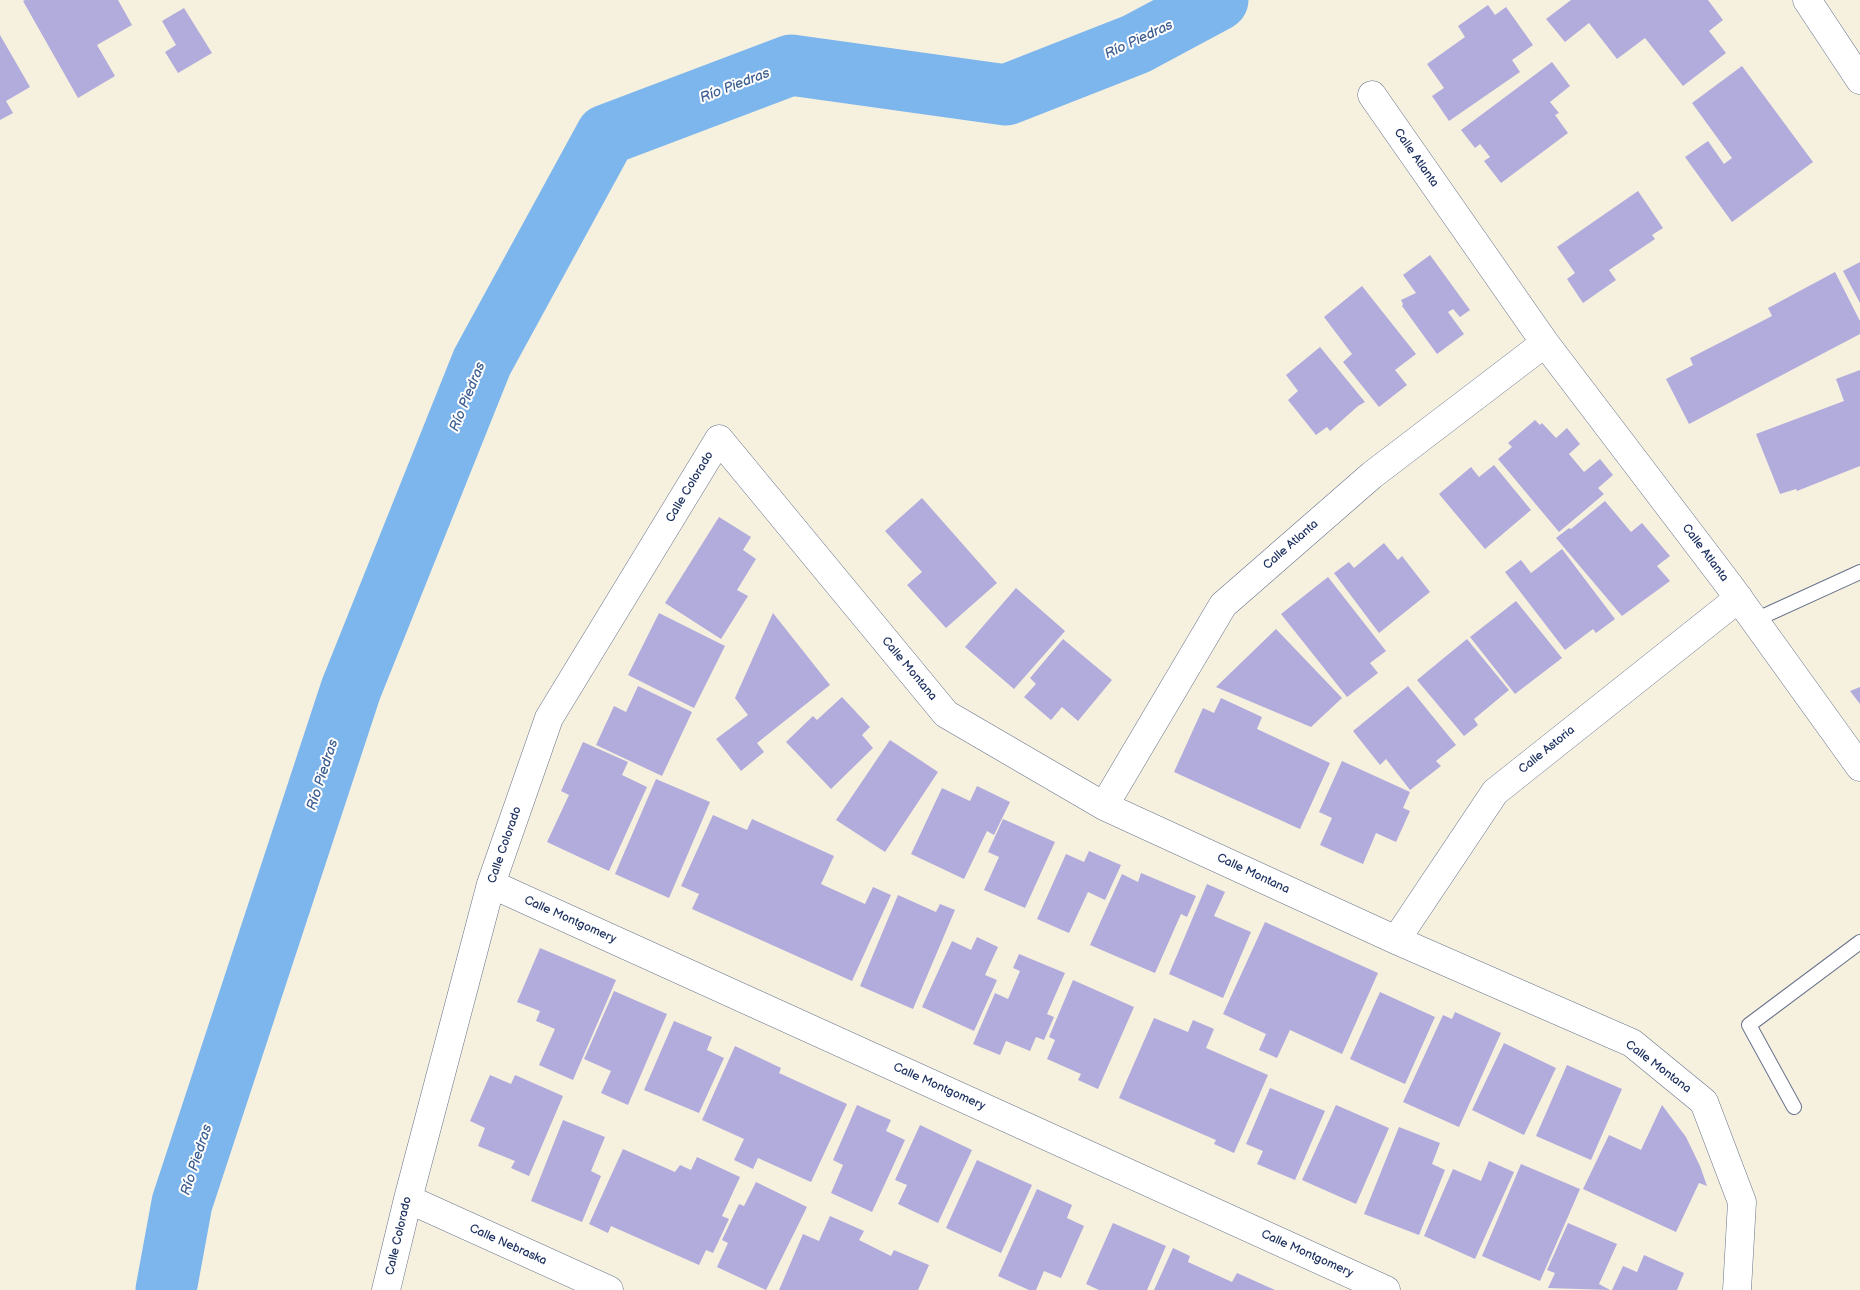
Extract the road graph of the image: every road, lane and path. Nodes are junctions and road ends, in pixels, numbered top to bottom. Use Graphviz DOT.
graph roads {
  1 [pos="1807,0"];
  2 [pos="1860,80"];
  3 [pos="1372,95"];
  4 [pos="1545,343"];
  5 [pos="719,439"];
  6 [pos="1860,572"];
  7 [pos="1739,598"];
  8 [pos="1755,620"];
  9 [pos="1860,767"];
  10 [pos="1104,806"];
  11 [pos="491,884"];
  12 [pos="1396,940"];
  13 [pos="1860,942"];
  14 [pos="1794,1106"];
  15 [pos="408,1199"];
  16 [pos="386,1290"];
  17 [pos="609,1290"];
  18 [pos="1386,1290"];
  19 [pos="1737,1290"];
  1 -- 2 [label="street"];
  3 -- 4 [label="street, Calle Atlanta"];
  4 -- 7 [label="street, Calle Atlanta"];
  4 -- 10 [label="street, Calle Atlanta"];
  5 -- 10 [label="street, Calle Montana"];
  5 -- 11 [label="street, Calle Colorado"];
  6 -- 8 [label="lane"];
  7 -- 8 [label="street, Calle Atlanta"];
  7 -- 12 [label="street, Calle Astoria"];
  8 -- 9 [label="street, Calle Atlanta"];
  10 -- 12 [label="street, Calle Montana"];
  11 -- 15 [label="street, Calle Colorado"];
  11 -- 18 [label="street, Calle Montgomery"];
  12 -- 19 [label="street, Calle Montana"];
  13 -- 14 [label="lane"];
  15 -- 16 [label="street, Calle Colorado"];
  15 -- 17 [label="street, Calle Nebraska"];
}
